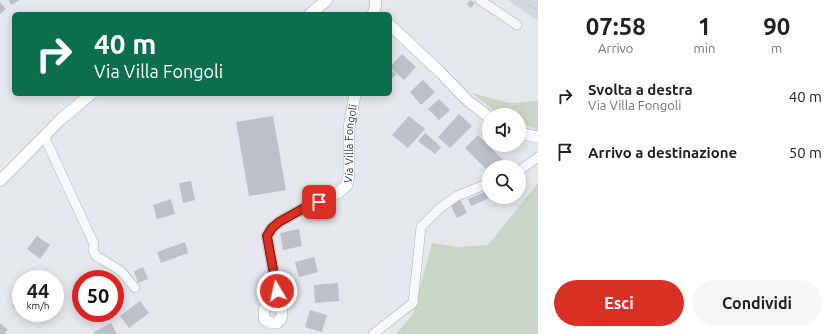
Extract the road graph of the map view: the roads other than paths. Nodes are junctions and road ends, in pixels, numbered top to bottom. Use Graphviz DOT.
graph roads {
  1 [pos="480,0"];
  2 [pos="325,1"];
  3 [pos="312,12"];
  4 [pos="517,25"];
  5 [pos="392,27"];
  6 [pos="88,96"];
  7 [pos="355,96"];
  8 [pos="482,112"];
  9 [pos="526,134"];
  10 [pos="44,136"];
  11 [pos="538,137"];
  12 [pos="538,157"];
  13 [pos="526,166"];
  14 [pos="0,181"];
  15 [pos="482,186"];
  16 [pos="135,288"];
  17 [pos="277,291"];
  18 [pos="373,334"];
  1 -- 4 [label="street"];
  2 -- 3 [label="main road"];
  5 -- 8 [label="main road"];
  6 -- 10 [label="main road"];
  7 -- 17 [label="main road, Via Villa Fongoli"];
  9 -- 11 [label="main road"];
  10 -- 14 [label="main road"];
  10 -- 16 [label="street"];
  12 -- 13 [label="street"];
  15 -- 18 [label="street"];
}
